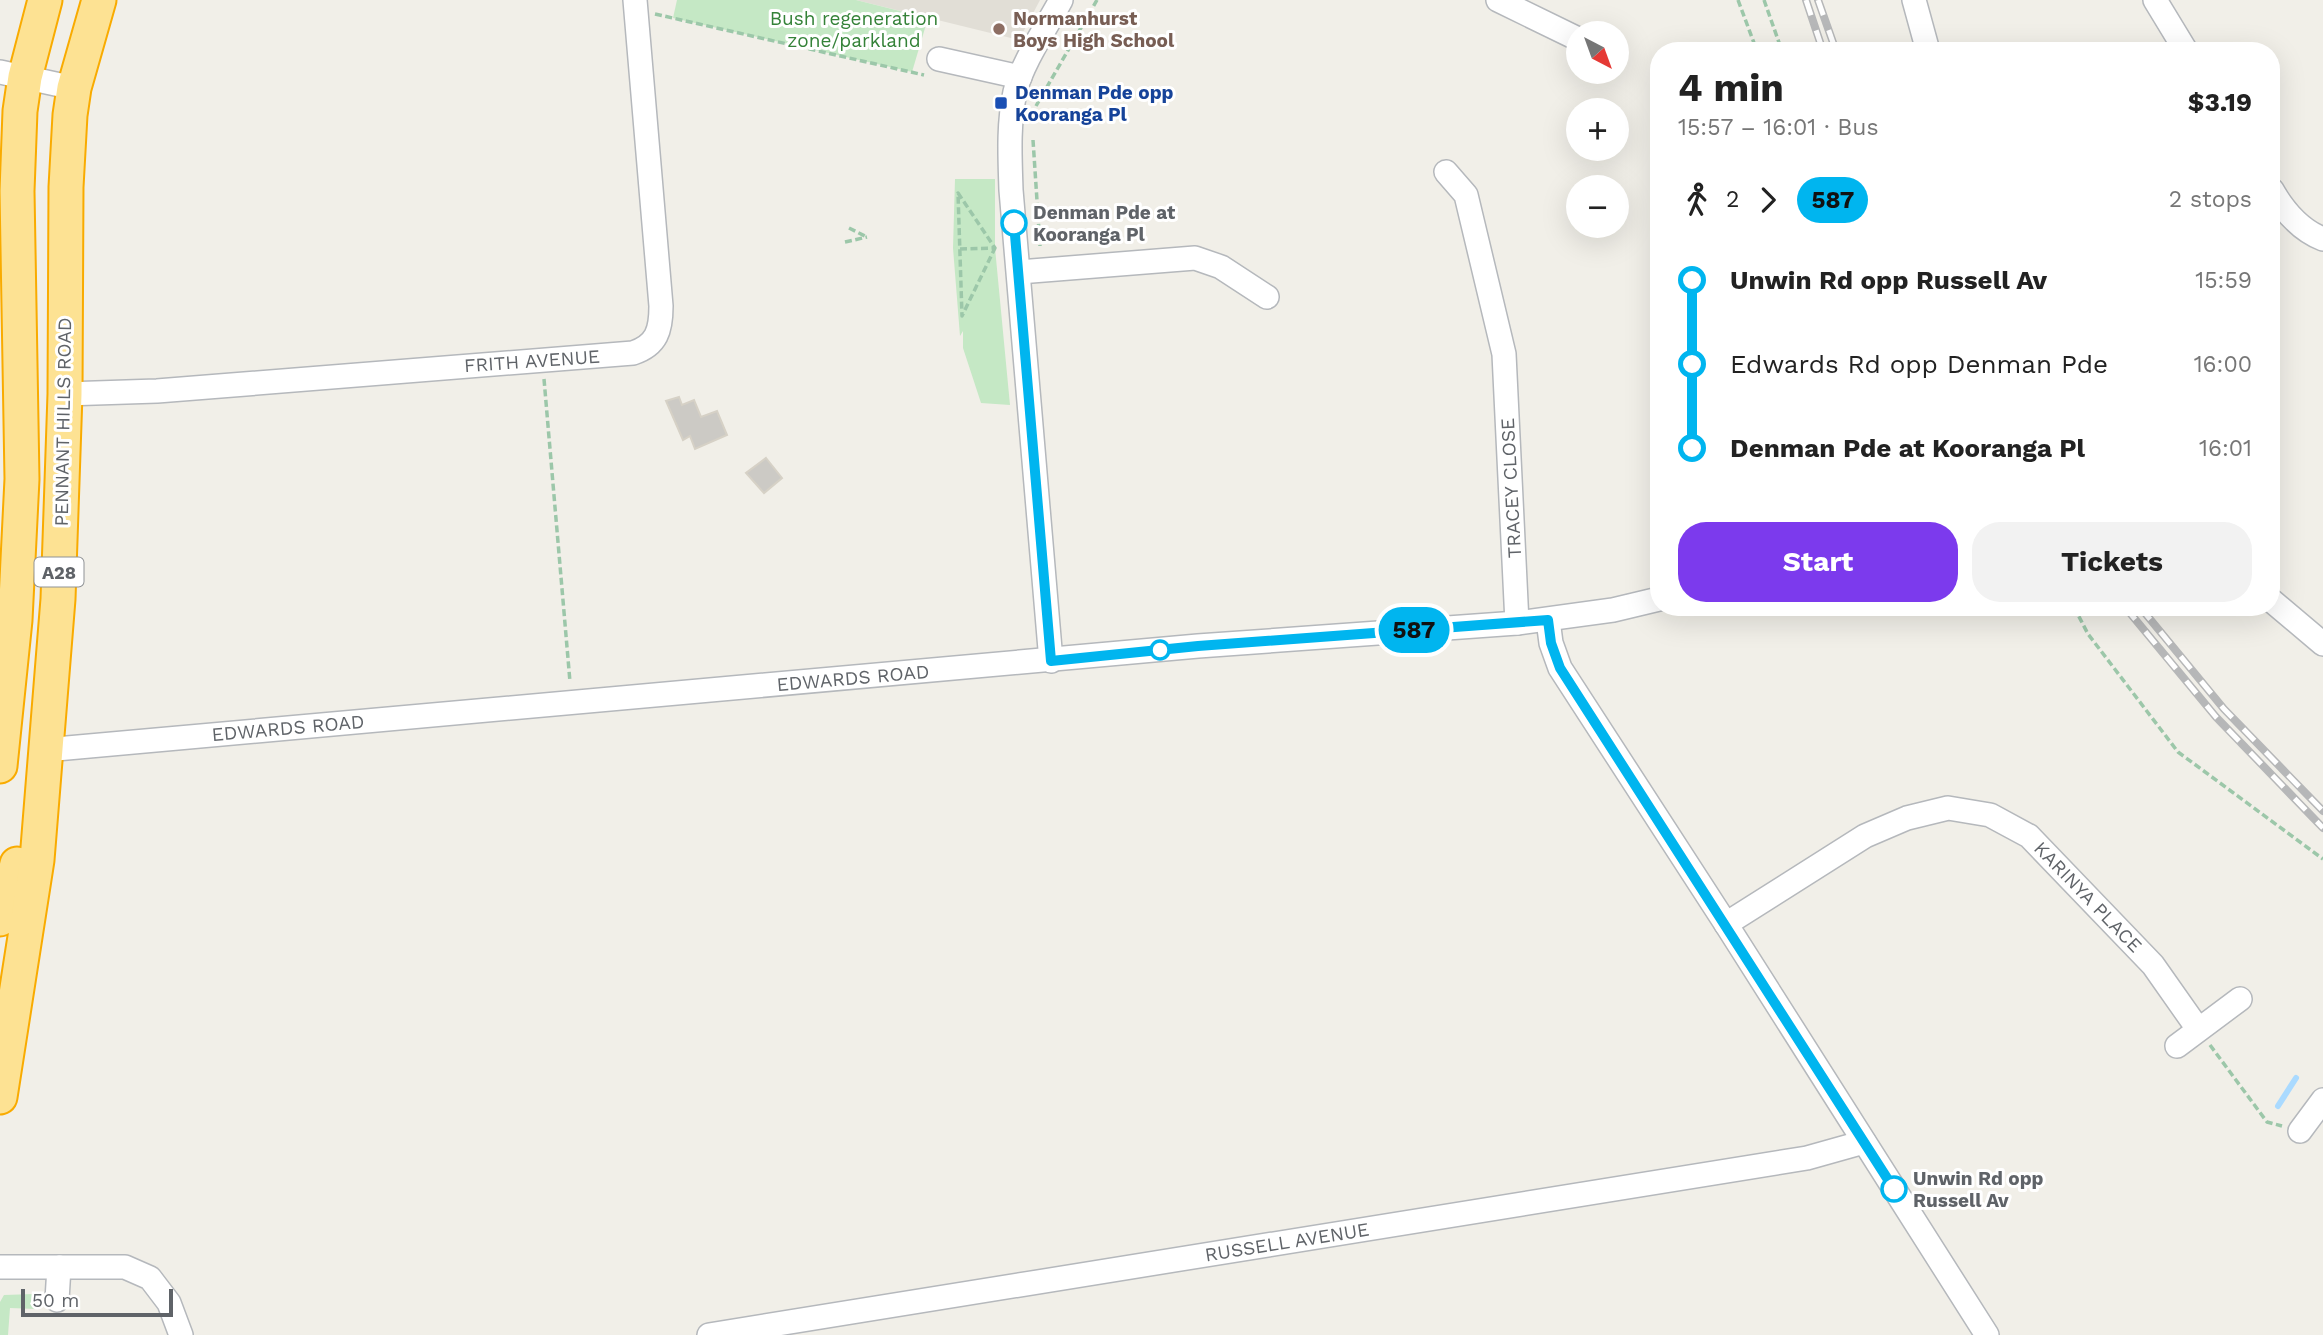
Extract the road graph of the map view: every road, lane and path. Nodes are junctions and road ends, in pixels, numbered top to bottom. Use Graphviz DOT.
graph roads {
  1 [pos="45,0"];
  2 [pos="99,0"];
  3 [pos="1061,0"];
  4 [pos="1097,0"];
  5 [pos="1497,0"];
  6 [pos="1738,0"];
  7 [pos="1764,0"];
  8 [pos="1914,0"];
  9 [pos="2155,0"];
  10 [pos="636,5"];
  11 [pos="1566,33"];
  12 [pos="1754,42"];
  13 [pos="1779,42"];
  14 [pos="1926,42"];
  15 [pos="2181,42"];
  16 [pos="933,67"];
  17 [pos="13,74"];
  18 [pos="1020,77"];
  19 [pos="74,88"];
  20 [pos="1032,113"];
  21 [pos="1033,140"];
  22 [pos="1446,172"];
  23 [pos="2280,204"];
  24 [pos="849,228"];
  25 [pos="2323,239"];
  26 [pos="845,242"];
  27 [pos="1040,246"];
  28 [pos="995,248"];
  29 [pos="960,249"];
  30 [pos="1019,272"];
  31 [pos="1267,297"];
  32 [pos="542,359"];
  33 [pos="65,394"];
  34 [pos="1650,600"];
  35 [pos="2280,608"];
  36 [pos="2079,616"];
  37 [pos="1548,620"];
  38 [pos="1517,623"];
  39 [pos="2323,644"];
  40 [pos="1051,661"];
  41 [pos="571,703"];
  42 [pos="45,750"];
  43 [pos="0,766"];
  44 [pos="2323,859"];
  45 [pos="0,919"];
  46 [pos="1726,925"];
  47 [pos="0,929"];
  48 [pos="20,962"];
  49 [pos="2240,999"];
  50 [pos="2198,1029"];
  51 [pos="2176,1046"];
  52 [pos="0,1097"];
  53 [pos="2320,1108"];
  54 [pos="2300,1131"];
  55 [pos="1864,1142"];
  56 [pos="0,1267"];
  57 [pos="59,1267"];
  58 [pos="57,1300"];
  59 [pos="181,1335"];
  60 [pos="709,1335"];
  61 [pos="1987,1335"];
  1 -- 17 [label="highway, A28"];
  2 -- 19 [label="highway, PENNANT HILLS ROAD / A28"];
  3 -- 18 [label="street"];
  4 -- 20 [label="path"];
  5 -- 11 [label="street"];
  6 -- 12 [label="path"];
  7 -- 13 [label="path"];
  8 -- 14 [label="street"];
  9 -- 15 [label="street"];
  10 -- 16 [label="path"];
  10 -- 32 [label="street, FRITH AVENUE"];
  16 -- 18 [label="street"];
  17 -- 19 [label="street"];
  17 -- 43 [label="highway, A28"];
  18 -- 30 [label="street"];
  19 -- 33 [label="highway, PENNANT HILLS ROAD / A28"];
  21 -- 27 [label="path"];
  22 -- 38 [label="street, TRACEY CLOSE"];
  23 -- 25 [label="street"];
  24 -- 26 [label="path"];
  28 -- 29 [label="path"];
  28 -- 29 [label="path"];
  28 -- 29 [label="path"];
  30 -- 31 [label="street"];
  30 -- 40 [label="street"];
  32 -- 33 [label="street, FRITH AVENUE"];
  32 -- 41 [label="path"];
  33 -- 42 [label="highway, PENNANT HILLS ROAD / A28"];
  34 -- 37 [label="street, EDWARDS ROAD"];
  35 -- 39 [label="street"];
  36 -- 44 [label="path"];
  37 -- 38 [label="street, EDWARDS ROAD"];
  37 -- 46 [label="street"];
  38 -- 40 [label="street, EDWARDS ROAD"];
  40 -- 41 [label="street, EDWARDS ROAD"];
  41 -- 42 [label="street, EDWARDS ROAD"];
  42 -- 45 [label="highway"];
  42 -- 48 [label="highway, PENNANT HILLS ROAD / A28"];
  46 -- 50 [label="street, KARINYA PLACE"];
  46 -- 55 [label="street"];
  47 -- 48 [label="highway"];
  48 -- 52 [label="highway, PENNANT HILLS ROAD / A28"];
  49 -- 50 [label="street"];
  50 -- 51 [label="street"];
  50 -- 54 [label="path"];
  53 -- 54 [label="street"];
  55 -- 60 [label="street, RUSSELL AVENUE"];
  55 -- 61 [label="street"];
  56 -- 57 [label="street"];
  57 -- 58 [label="street"];
  57 -- 59 [label="street"];
}
